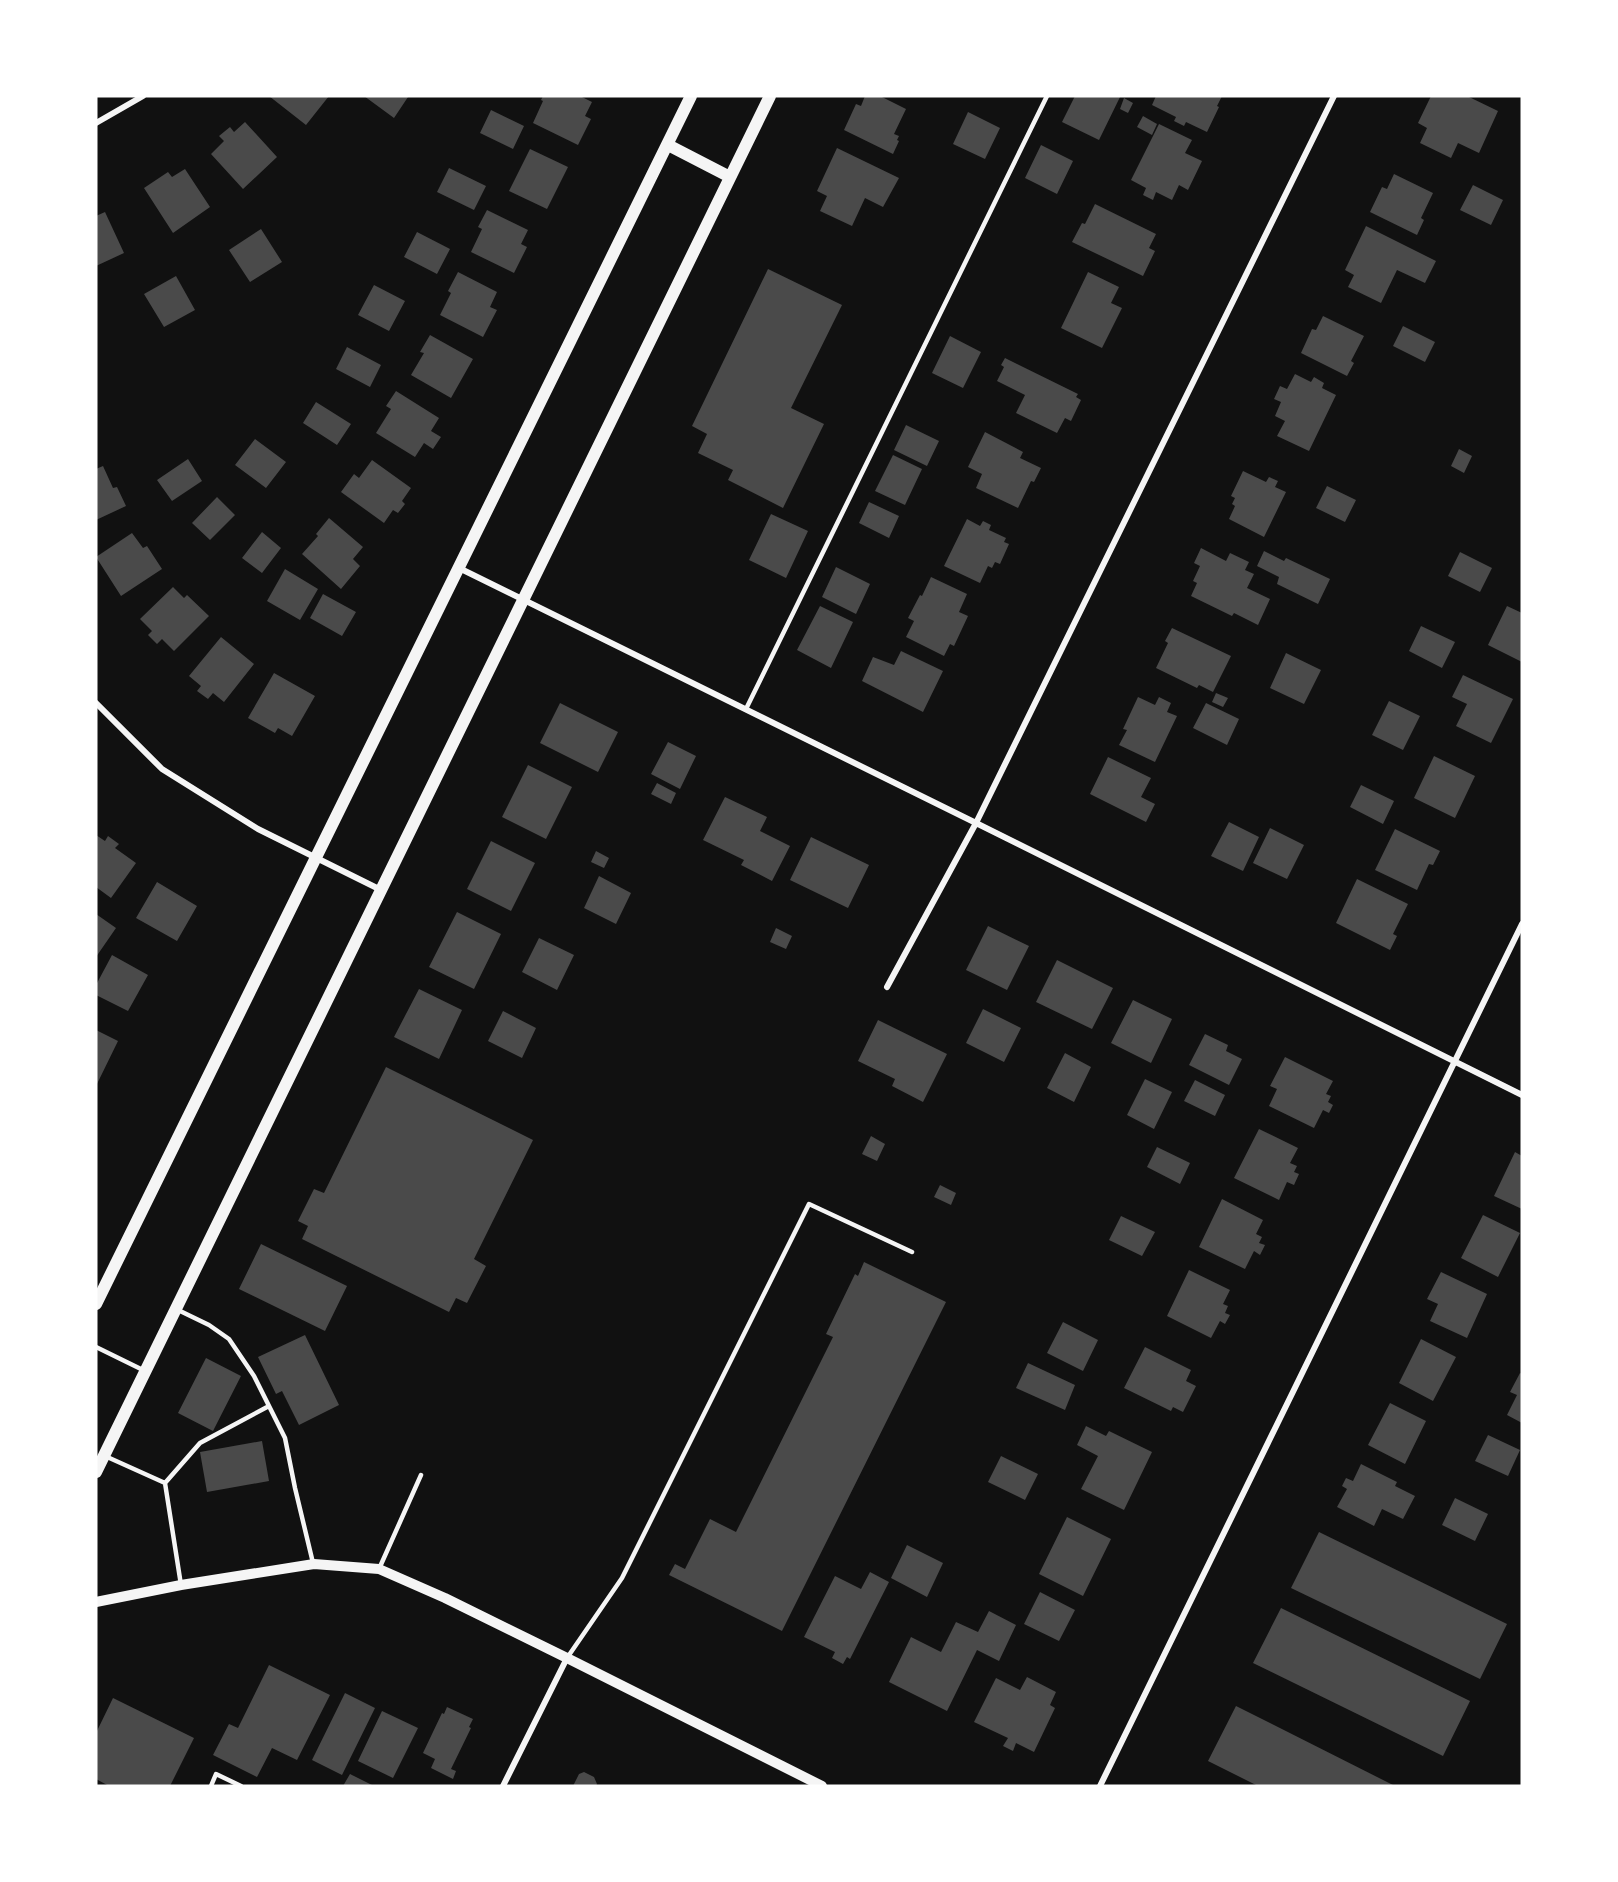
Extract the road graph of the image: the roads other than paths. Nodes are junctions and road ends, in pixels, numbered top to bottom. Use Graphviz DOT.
graph roads {
  1 [pos="143,96"];
  2 [pos="692,96"];
  3 [pos="770,96"];
  4 [pos="1047,96"];
  5 [pos="1334,96"];
  6 [pos="96,123"];
  7 [pos="668,144"];
  8 [pos="730,177"];
  9 [pos="459,568"];
  10 [pos="524,599"];
  11 [pos="96,703"];
  12 [pos="746,709"];
  13 [pos="976,823"];
  14 [pos="316,858"];
  15 [pos="381,890"];
  16 [pos="1522,924"];
  17 [pos="887,987"];
  18 [pos="1455,1061"];
  19 [pos="1522,1095"];
  20 [pos="912,1252"];
  21 [pos="96,1304"];
  22 [pos="176,1309"];
  23 [pos="96,1347"];
  24 [pos="145,1371"];
  25 [pos="269,1406"];
  26 [pos="104,1456"];
  27 [pos="96,1472"];
  28 [pos="421,1475"];
  29 [pos="165,1483"];
  30 [pos="314,1564"];
  31 [pos="379,1569"];
  32 [pos="181,1585"];
  33 [pos="96,1602"];
  34 [pos="567,1658"];
  35 [pos="211,1786"];
  36 [pos="241,1786"];
  37 [pos="503,1786"];
  38 [pos="822,1786"];
  39 [pos="1100,1786"];
  1 -- 6 [label="street"];
  2 -- 7 [label="main road"];
  3 -- 8 [label="main road"];
  4 -- 12 [label="lane"];
  5 -- 13 [label="street"];
  7 -- 8 [label="main road"];
  7 -- 9 [label="main road"];
  8 -- 10 [label="main road"];
  9 -- 10 [label="street"];
  9 -- 14 [label="main road"];
  10 -- 12 [label="street"];
  10 -- 15 [label="main road"];
  11 -- 14 [label="street"];
  12 -- 13 [label="street"];
  13 -- 17 [label="street"];
  13 -- 18 [label="street"];
  14 -- 15 [label="street"];
  14 -- 21 [label="main road"];
  15 -- 22 [label="main road"];
  16 -- 18 [label="street"];
  18 -- 19 [label="street"];
  18 -- 39 [label="street"];
  20 -- 34 [label="lane"];
  22 -- 24 [label="main road"];
  22 -- 25 [label="lane"];
  23 -- 24 [label="lane"];
  24 -- 26 [label="main road"];
  25 -- 29 [label="lane"];
  25 -- 30 [label="lane"];
  26 -- 27 [label="main road"];
  26 -- 29 [label="lane"];
  28 -- 31 [label="lane"];
  29 -- 32 [label="lane"];
  30 -- 31 [label="street"];
  30 -- 32 [label="street"];
  31 -- 34 [label="street"];
  32 -- 33 [label="street"];
  34 -- 37 [label="street"];
  34 -- 38 [label="street"];
  35 -- 36 [label="lane"];
}
